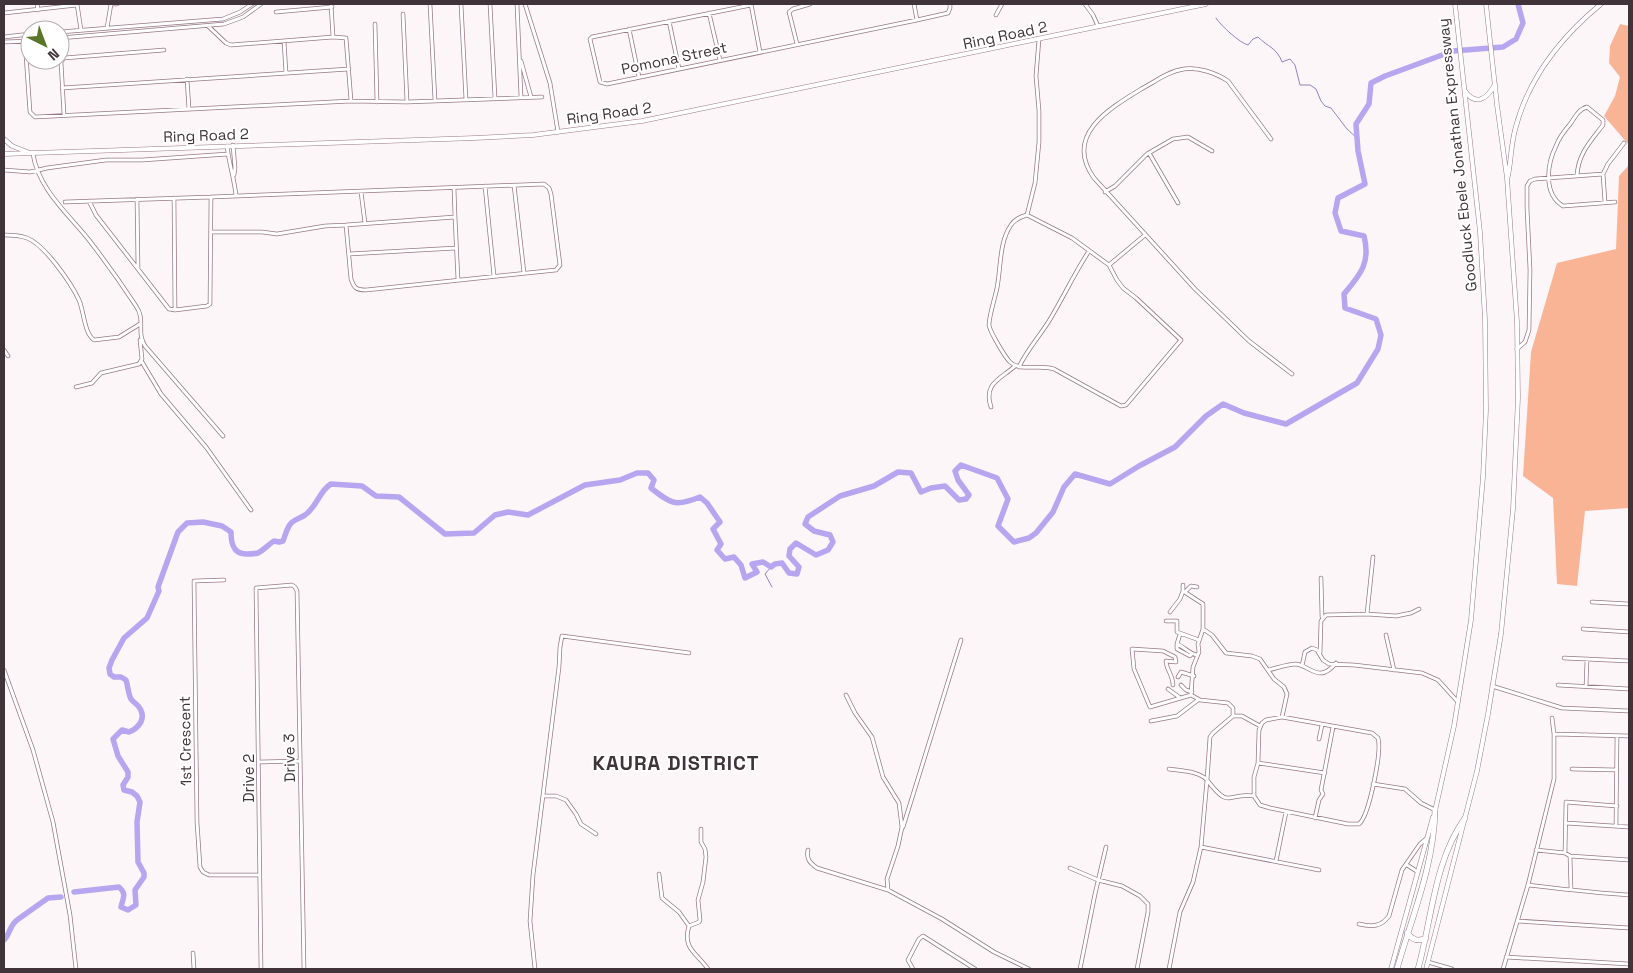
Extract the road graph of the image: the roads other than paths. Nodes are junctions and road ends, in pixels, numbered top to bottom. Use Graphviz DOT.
graph roads {
  1 [pos="37,4"];
  2 [pos="77,4"];
  3 [pos="112,4"];
  4 [pos="117,4"];
  5 [pos="252,4"];
  6 [pos="261,4"];
  7 [pos="430,4"];
  8 [pos="462,4"];
  9 [pos="490,4"];
  10 [pos="516,4"];
  11 [pos="526,4"];
  12 [pos="751,4"];
  13 [pos="810,4"];
  14 [pos="914,4"];
  15 [pos="950,4"];
  16 [pos="1002,4"];
  17 [pos="1085,4"];
  18 [pos="1206,4"];
  19 [pos="1455,4"];
  20 [pos="1486,4"];
  21 [pos="1601,4"];
  22 [pos="332,5"];
  23 [pos="38,10"];
  24 [pos="276,12"];
  25 [pos="4,13"];
  26 [pos="708,13"];
  27 [pos="403,14"];
  28 [pos="996,15"];
  29 [pos="223,19"];
  30 [pos="917,20"];
  31 [pos="669,21"];
  32 [pos="224,24"];
  33 [pos="375,24"];
  34 [pos="150,25"];
  35 [pos="208,26"];
  36 [pos="1098,26"];
  37 [pos="107,28"];
  38 [pos="629,29"];
  39 [pos="80,30"];
  40 [pos="70,31"];
  41 [pos="150,31"];
  42 [pos="20,35"];
  43 [pos="4,37"];
  44 [pos="70,37"];
  45 [pos="333,37"];
  46 [pos="1039,39"];
  47 [pos="20,41"];
  48 [pos="284,41"];
  49 [pos="4,42"];
  50 [pos="796,44"];
  51 [pos="164,50"];
  52 [pos="760,52"];
  53 [pos="519,56"];
  54 [pos="720,60"];
  55 [pos="680,68"];
  56 [pos="349,69"];
  57 [pos="27,70"];
  58 [pos="286,73"];
  59 [pos="639,77"];
  60 [pos="186,79"];
  61 [pos="1495,83"];
  62 [pos="62,88"];
  63 [pos="1464,90"];
  64 [pos="521,97"];
  65 [pos="531,97"];
  66 [pos="542,97"];
  67 [pos="495,98"];
  68 [pos="466,100"];
  69 [pos="351,101"];
  70 [pos="436,101"];
  71 [pos="377,102"];
  72 [pos="406,102"];
  73 [pos="189,109"];
  74 [pos="64,115"];
  75 [pos="558,132"];
  76 [pos="4,139"];
  77 [pos="1271,139"];
  78 [pos="1624,143"];
  79 [pos="227,146"];
  80 [pos="233,146"];
  81 [pos="1212,151"];
  82 [pos="1149,153"];
  83 [pos="4,154"];
  84 [pos="33,154"];
  85 [pos="228,154"];
  86 [pos="4,170"];
  87 [pos="38,170"];
  88 [pos="1603,174"];
  89 [pos="234,176"];
  90 [pos="1577,176"];
  91 [pos="1507,178"];
  92 [pos="1548,178"];
  93 [pos="514,185"];
  94 [pos="485,186"];
  95 [pos="454,188"];
  96 [pos="361,192"];
  97 [pos="1105,192"];
  98 [pos="236,195"];
  99 [pos="211,197"];
  100 [pos="174,198"];
  101 [pos="137,199"];
  102 [pos="89,201"];
  103 [pos="65,202"];
  104 [pos="1605,202"];
  105 [pos="1614,202"];
  106 [pos="1178,203"];
  107 [pos="1026,215"];
  108 [pos="455,218"];
  109 [pos="365,223"];
  110 [pos="346,225"];
  111 [pos="210,232"];
  112 [pos="1145,235"];
  113 [pos="4,236"];
  114 [pos="456,248"];
  115 [pos="1089,251"];
  116 [pos="349,254"];
  117 [pos="1109,265"];
  118 [pos="138,270"];
  119 [pos="524,274"];
  120 [pos="494,276"];
  121 [pos="458,280"];
  122 [pos="175,310"];
  123 [pos="140,324"];
  124 [pos="140,339"];
  125 [pos="1517,349"];
  126 [pos="4,350"];
  127 [pos="8,356"];
  128 [pos="142,362"];
  129 [pos="1015,366"];
  130 [pos="1019,367"];
  131 [pos="1292,374"];
  132 [pos="76,387"];
  133 [pos="991,407"];
  134 [pos="223,436"];
  135 [pos="251,510"];
  136 [pos="1373,557"];
  137 [pos="1321,578"];
  138 [pos="224,580"];
  139 [pos="1182,585"];
  140 [pos="257,587"];
  141 [pos="1197,587"];
  142 [pos="1184,592"];
  143 [pos="1592,602"];
  144 [pos="1629,604"];
  145 [pos="1419,609"];
  146 [pos="1170,612"];
  147 [pos="1367,614"];
  148 [pos="1322,618"];
  149 [pos="1166,620"];
  150 [pos="1203,629"];
  151 [pos="1583,629"];
  152 [pos="1629,632"];
  153 [pos="1180,634"];
  154 [pos="1386,635"];
  155 [pos="961,640"];
  156 [pos="1199,640"];
  157 [pos="689,653"];
  158 [pos="1320,653"];
  159 [pos="1197,655"];
  160 [pos="1564,658"];
  161 [pos="1587,660"];
  162 [pos="1629,661"];
  163 [pos="1336,663"];
  164 [pos="1302,666"];
  165 [pos="4,670"];
  166 [pos="1268,670"];
  167 [pos="1394,670"];
  168 [pos="1194,676"];
  169 [pos="1178,677"];
  170 [pos="1173,685"];
  171 [pos="1181,685"];
  172 [pos="1558,685"];
  173 [pos="1492,686"];
  174 [pos="1586,687"];
  175 [pos="1168,689"];
  176 [pos="1629,689"];
  177 [pos="1192,693"];
  178 [pos="846,695"];
  179 [pos="1179,698"];
  180 [pos="1198,700"];
  181 [pos="1458,703"];
  182 [pos="1629,711"];
  183 [pos="1233,716"];
  184 [pos="1282,717"];
  185 [pos="1552,718"];
  186 [pos="1151,721"];
  187 [pos="1322,725"];
  188 [pos="1260,726"];
  189 [pos="1333,727"];
  190 [pos="1554,734"];
  191 [pos="1617,736"];
  192 [pos="1629,736"];
  193 [pos="1319,739"];
  194 [pos="300,761"];
  195 [pos="260,762"];
  196 [pos="1258,763"];
  197 [pos="1572,768"];
  198 [pos="1169,770"];
  199 [pos="1617,770"];
  200 [pos="1325,772"];
  201 [pos="1207,780"];
  202 [pos="1373,784"];
  203 [pos="543,796"];
  204 [pos="1254,796"];
  205 [pos="1617,806"];
  206 [pos="1435,810"];
  207 [pos="1286,812"];
  208 [pos="1315,818"];
  209 [pos="1465,818"];
  210 [pos="1566,823"];
  211 [pos="1616,826"];
  212 [pos="1629,827"];
  213 [pos="701,829"];
  214 [pos="902,833"];
  215 [pos="596,834"];
  216 [pos="1427,839"];
  217 [pos="1106,847"];
  218 [pos="1201,847"];
  219 [pos="808,850"];
  220 [pos="1536,850"];
  221 [pos="1565,853"];
  222 [pos="1570,856"];
  223 [pos="1629,860"];
  224 [pos="1276,861"];
  225 [pos="1407,864"];
  226 [pos="1070,868"];
  227 [pos="1320,870"];
  228 [pos="1418,872"];
  229 [pos="659,874"];
  230 [pos="259,875"];
  231 [pos="1098,880"];
  232 [pos="1528,885"];
  233 [pos="888,890"];
  234 [pos="1570,890"];
  235 [pos="1629,895"];
  236 [pos="1518,921"];
  237 [pos="1359,924"];
  238 [pos="689,926"];
  239 [pos="1629,928"];
  240 [pos="1407,933"];
  241 [pos="1426,938"];
  242 [pos="193,953"];
  243 [pos="1506,957"];
  244 [pos="1428,962"];
  245 [pos="1629,964"];
  246 [pos="76,969"];
  247 [pos="194,969"];
  248 [pos="261,969"];
  249 [pos="304,969"];
  250 [pos="535,969"];
  251 [pos="708,969"];
  252 [pos="913,969"];
  253 [pos="975,969"];
  254 [pos="1029,969"];
  255 [pos="1080,969"];
  256 [pos="1137,969"];
  257 [pos="1169,969"];
  258 [pos="1391,969"];
  259 [pos="1397,969"];
  260 [pos="1418,969"];
  261 [pos="1426,969"];
  262 [pos="1452,969"];
  263 [pos="1503,969"];
  1 -- 23 [label="street"];
  2 -- 23 [label="street"];
  2 -- 39 [label="street"];
  3 -- 4 [label="street"];
  3 -- 37 [label="street"];
  5 -- 29 [label="street"];
  6 -- 32 [label="street"];
  7 -- 70 [label="street"];
  8 -- 68 [label="street"];
  9 -- 67 [label="street"];
  10 -- 53 [label="street"];
  11 -- 75 [label="street"];
  12 -- 26 [label="street, Pomona Street"];
  12 -- 52 [label="street"];
  13 -- 50 [label="street"];
  14 -- 30 [label="street"];
  15 -- 30 [label="street, Pomona Street"];
  16 -- 28 [label="street"];
  17 -- 36 [label="street"];
  18 -- 36 [label="main road, Ring Road 2"];
  19 -- 63 [label="main road, Goodluck Ebele Jonathan Expressway"];
  20 -- 61 [label="main road"];
  21 -- 91 [label="main road"];
  22 -- 24 [label="street"];
  22 -- 45 [label="street"];
  23 -- 25 [label="street"];
  26 -- 31 [label="street, Pomona Street"];
  26 -- 54 [label="street"];
  27 -- 72 [label="street"];
  29 -- 32 [label="street"];
  29 -- 34 [label="street"];
  30 -- 50 [label="street, Pomona Street"];
  31 -- 38 [label="street, Pomona Street"];
  31 -- 55 [label="street"];
  32 -- 35 [label="street"];
  33 -- 71 [label="street"];
  34 -- 37 [label="street"];
  34 -- 41 [label="street"];
  35 -- 41 [label="street"];
  35 -- 48 [label="street"];
  36 -- 46 [label="main road, Ring Road 2"];
  37 -- 39 [label="street"];
  38 -- 59 [label="street"];
  38 -- 59 [label="street, Pomona Street"];
  39 -- 40 [label="street"];
  41 -- 44 [label="street"];
  42 -- 43 [label="street"];
  45 -- 48 [label="street"];
  45 -- 56 [label="street"];
  46 -- 75 [label="main road, Ring Road 2"];
  46 -- 107 [label="street"];
  47 -- 49 [label="street"];
  48 -- 58 [label="street"];
  50 -- 52 [label="street, Pomona Street"];
  51 -- 62 [label="street"];
  52 -- 54 [label="street, Pomona Street"];
  53 -- 64 [label="street"];
  53 -- 65 [label="street"];
  54 -- 55 [label="street, Pomona Street"];
  55 -- 59 [label="street, Pomona Street"];
  56 -- 58 [label="street"];
  56 -- 69 [label="street"];
  57 -- 74 [label="street"];
  58 -- 60 [label="street"];
  60 -- 62 [label="street"];
  60 -- 73 [label="street"];
  61 -- 63 [label="main road"];
  61 -- 91 [label="main road"];
  62 -- 74 [label="street"];
  63 -- 181 [label="main road, Goodluck Ebele Jonathan Expressway"];
  64 -- 65 [label="street"];
  64 -- 67 [label="street"];
  65 -- 66 [label="street"];
  67 -- 68 [label="street"];
  68 -- 70 [label="street"];
  69 -- 71 [label="street"];
  69 -- 73 [label="street"];
  70 -- 72 [label="street"];
  71 -- 72 [label="street"];
  73 -- 74 [label="street"];
  75 -- 80 [label="main road, Ring Road 2"];
  76 -- 84 [label="main road"];
  77 -- 97 [label="street"];
  78 -- 88 [label="street"];
  79 -- 80 [label="main road, Ring Road 2"];
  79 -- 84 [label="main road, Ring Road 2"];
  79 -- 85 [label="street"];
  80 -- 89 [label="street"];
  81 -- 82 [label="street"];
  82 -- 97 [label="street"];
  82 -- 106 [label="street"];
  83 -- 84 [label="main road, Ring Road 2"];
  84 -- 87 [label="street"];
  85 -- 87 [label="street"];
  85 -- 89 [label="street"];
  86 -- 87 [label="street"];
  87 -- 123 [label="street"];
  88 -- 90 [label="street"];
  88 -- 104 [label="street"];
  89 -- 98 [label="street"];
  90 -- 92 [label="street"];
  90 -- 92 [label="street"];
  91 -- 125 [label="main road"];
  92 -- 104 [label="street"];
  92 -- 125 [label="street"];
  93 -- 94 [label="street"];
  93 -- 119 [label="street"];
  93 -- 119 [label="street"];
  94 -- 95 [label="street"];
  94 -- 120 [label="street"];
  95 -- 96 [label="street"];
  95 -- 108 [label="street"];
  96 -- 98 [label="street"];
  96 -- 109 [label="street"];
  97 -- 112 [label="street"];
  98 -- 99 [label="street"];
  99 -- 100 [label="street"];
  99 -- 111 [label="street"];
  100 -- 101 [label="street"];
  100 -- 122 [label="street"];
  101 -- 102 [label="street"];
  101 -- 118 [label="street"];
  102 -- 103 [label="street"];
  102 -- 118 [label="street"];
  104 -- 105 [label="street"];
  107 -- 115 [label="street"];
  107 -- 129 [label="street"];
  108 -- 109 [label="street"];
  108 -- 114 [label="street"];
  109 -- 110 [label="street"];
  110 -- 111 [label="street"];
  110 -- 116 [label="street"];
  111 -- 122 [label="street"];
  112 -- 117 [label="street"];
  112 -- 131 [label="street"];
  113 -- 123 [label="street"];
  114 -- 116 [label="street"];
  114 -- 121 [label="street"];
  115 -- 117 [label="street"];
  115 -- 130 [label="street"];
  116 -- 121 [label="street"];
  117 -- 130 [label="street"];
  118 -- 122 [label="street"];
  119 -- 120 [label="street"];
  120 -- 121 [label="street"];
  123 -- 124 [label="street"];
  124 -- 128 [label="street"];
  124 -- 134 [label="street"];
  125 -- 173 [label="main road"];
  126 -- 127 [label="street"];
  128 -- 132 [label="street"];
  128 -- 135 [label="street"];
  129 -- 130 [label="street"];
  129 -- 133 [label="street"];
  136 -- 147 [label="street"];
  137 -- 148 [label="street"];
  138 -- 230 [label="street, 1st Crescent"];
  139 -- 142 [label="street"];
  140 -- 194 [label="street, Drive 3"];
  140 -- 195 [label="street, Drive 2"];
  141 -- 142 [label="street"];
  142 -- 146 [label="street"];
  142 -- 150 [label="street"];
  143 -- 144 [label="street"];
  145 -- 147 [label="street"];
  147 -- 148 [label="street"];
  148 -- 158 [label="street"];
  149 -- 153 [label="street"];
  150 -- 156 [label="street"];
  150 -- 166 [label="street"];
  151 -- 152 [label="street"];
  153 -- 156 [label="street"];
  153 -- 159 [label="street"];
  154 -- 167 [label="street"];
  155 -- 214 [label="street"];
  156 -- 159 [label="street"];
  157 -- 203 [label="street"];
  158 -- 163 [label="street"];
  158 -- 164 [label="street"];
  159 -- 168 [label="street"];
  160 -- 161 [label="street"];
  161 -- 162 [label="street"];
  161 -- 174 [label="street"];
  163 -- 164 [label="street"];
  163 -- 167 [label="street"];
  164 -- 166 [label="street"];
  165 -- 246 [label="street"];
  166 -- 184 [label="street"];
  167 -- 181 [label="street"];
  168 -- 169 [label="street"];
  168 -- 177 [label="street"];
  170 -- 179 [label="street"];
  171 -- 177 [label="street"];
  172 -- 174 [label="street"];
  173 -- 182 [label="street"];
  173 -- 209 [label="main road"];
  174 -- 176 [label="street"];
  175 -- 179 [label="street"];
  177 -- 179 [label="street"];
  177 -- 180 [label="street"];
  178 -- 214 [label="street"];
  180 -- 183 [label="street"];
  180 -- 186 [label="street"];
  181 -- 206 [label="main road, Goodluck Ebele Jonathan Expressway"];
  183 -- 188 [label="street"];
  183 -- 201 [label="street"];
  184 -- 187 [label="street"];
  184 -- 188 [label="street"];
  185 -- 190 [label="street"];
  187 -- 189 [label="street"];
  187 -- 193 [label="street"];
  188 -- 196 [label="street"];
  189 -- 200 [label="street"];
  189 -- 202 [label="street"];
  190 -- 191 [label="street"];
  190 -- 220 [label="street"];
  191 -- 192 [label="street"];
  191 -- 199 [label="street"];
  194 -- 195 [label="street"];
  194 -- 249 [label="street, Drive 3"];
  195 -- 230 [label="street, Drive 2"];
  196 -- 200 [label="street"];
  196 -- 204 [label="street"];
  197 -- 199 [label="street"];
  198 -- 201 [label="street"];
  199 -- 205 [label="street"];
  200 -- 208 [label="street"];
  201 -- 204 [label="street"];
  201 -- 218 [label="street"];
  202 -- 206 [label="street"];
  202 -- 208 [label="street"];
  203 -- 215 [label="street"];
  203 -- 250 [label="street"];
  204 -- 207 [label="street"];
  205 -- 210 [label="street"];
  205 -- 211 [label="street"];
  206 -- 216 [label="main road, Goodluck Ebele Jonathan Expressway"];
  206 -- 240 [label="highway, Goodluck Ebele Jonathan Expressway"];
  207 -- 208 [label="street"];
  207 -- 224 [label="street"];
  209 -- 241 [label="highway"];
  209 -- 244 [label="main road"];
  210 -- 211 [label="street"];
  210 -- 221 [label="street"];
  211 -- 212 [label="street"];
  213 -- 238 [label="street"];
  214 -- 233 [label="street"];
  216 -- 225 [label="street"];
  216 -- 228 [label="main road, Goodluck Ebele Jonathan Expressway"];
  217 -- 231 [label="street"];
  218 -- 224 [label="street"];
  218 -- 257 [label="street"];
  219 -- 233 [label="street"];
  220 -- 221 [label="street"];
  220 -- 232 [label="street"];
  221 -- 222 [label="street"];
  222 -- 223 [label="street"];
  222 -- 234 [label="street"];
  224 -- 227 [label="street"];
  225 -- 228 [label="street"];
  225 -- 237 [label="street"];
  226 -- 231 [label="street"];
  228 -- 258 [label="main road, Goodluck Ebele Jonathan Expressway"];
  229 -- 238 [label="street"];
  230 -- 248 [label="street, Drive 2"];
  231 -- 255 [label="street"];
  231 -- 256 [label="street"];
  232 -- 234 [label="street"];
  232 -- 236 [label="street"];
  233 -- 254 [label="street"];
  234 -- 235 [label="street"];
  236 -- 239 [label="street"];
  236 -- 243 [label="street"];
  238 -- 251 [label="street"];
  240 -- 241 [label="highway"];
  240 -- 259 [label="highway, Goodluck Ebele Jonathan Expressway"];
  241 -- 260 [label="highway"];
  242 -- 247 [label="street"];
  243 -- 245 [label="street"];
  243 -- 263 [label="street"];
  244 -- 261 [label="main road"];
  244 -- 262 [label="street"];
  252 -- 253 [label="street"];
}
